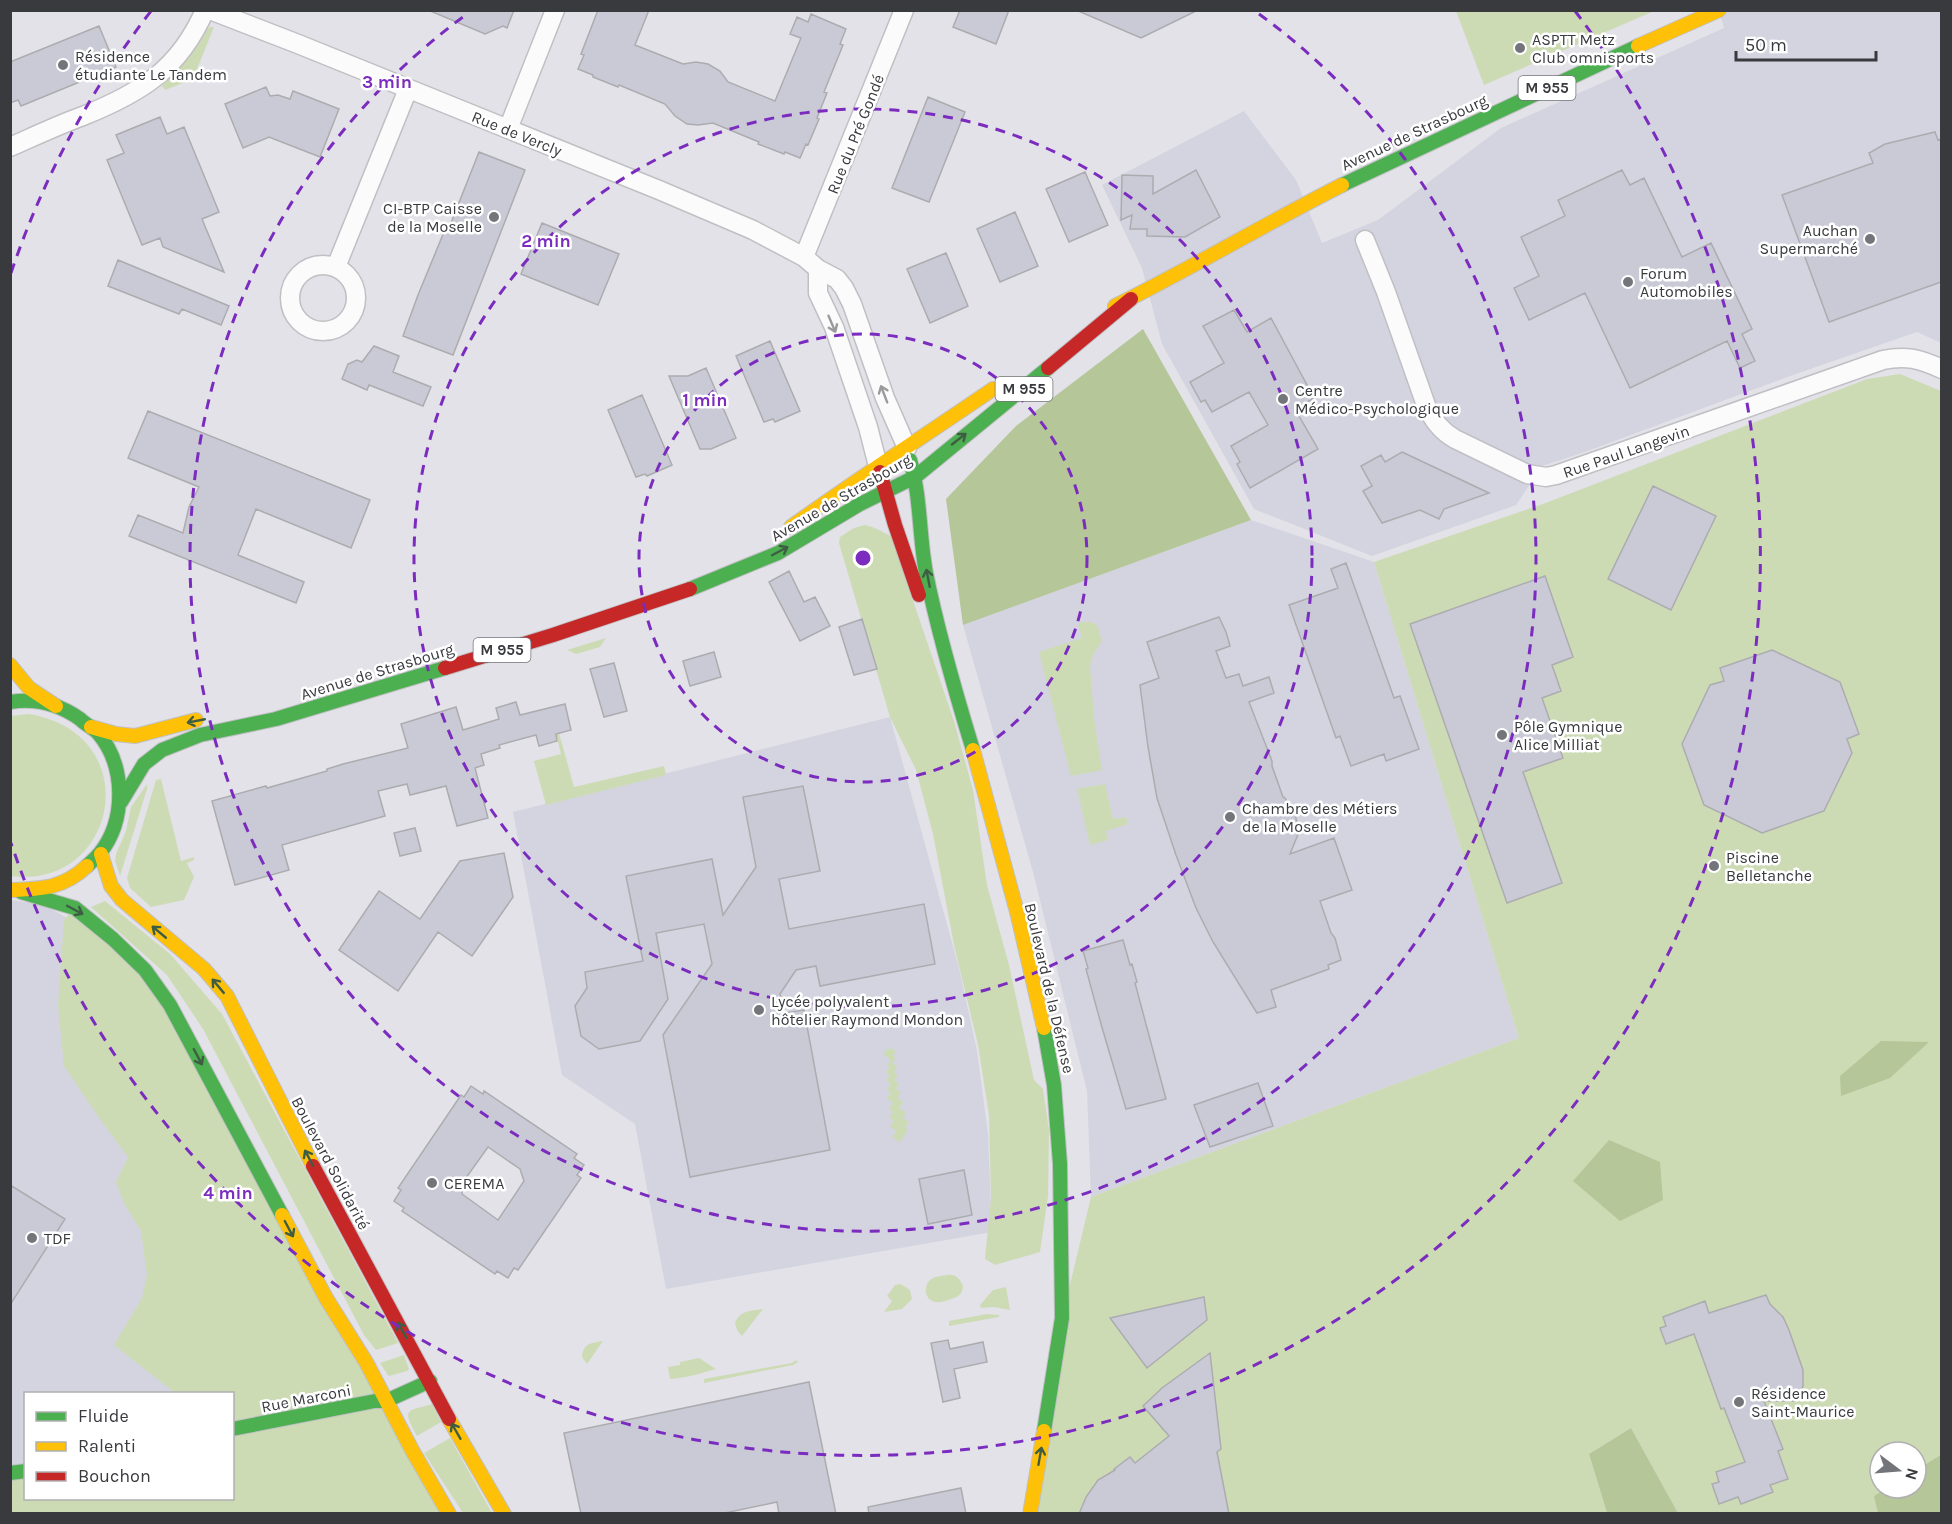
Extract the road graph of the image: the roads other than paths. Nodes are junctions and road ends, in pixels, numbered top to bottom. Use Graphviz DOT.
graph roads {
  1 [pos="205,10"];
  2 [pos="210,10"];
  3 [pos="555,10"];
  4 [pos="904,10"];
  5 [pos="1719,10"];
  6 [pos="408,88"];
  7 [pos="508,129"];
  8 [pos="10,147"];
  9 [pos="1365,240"];
  10 [pos="811,263"];
  11 [pos="336,267"];
  12 [pos="1131,299"];
  13 [pos="1058,342"];
  14 [pos="1941,369"];
  15 [pos="1000,384"];
  16 [pos="908,448"];
  17 [pos="878,466"];
  18 [pos="915,477"];
  19 [pos="885,492"];
  20 [pos="727,575"];
  21 [pos="944,656"];
  22 [pos="10,665"];
  23 [pos="10,702"];
  24 [pos="56,706"];
  25 [pos="276,719"];
  26 [pos="91,727"];
  27 [pos="121,802"];
  28 [pos="101,854"];
  29 [pos="15,891"];
  30 [pos="430,1381"];
  31 [pos="386,1401"];
  32 [pos="234,1429"];
  33 [pos="449,1514"];
  34 [pos="504,1514"];
  35 [pos="1030,1514"];
  1 -- 8 [label="street"];
  2 -- 6 [label="street, Rue de Vercly"];
  3 -- 7 [label="street"];
  4 -- 10 [label="street, Rue du Pré Gondé"];
  5 -- 12 [label="main road, Avenue de Strasbourg / M 955"];
  6 -- 7 [label="street, Rue de Vercly"];
  6 -- 11 [label="street"];
  7 -- 10 [label="street, Rue de Vercly"];
  9 -- 14 [label="street, Rue Paul Langevin"];
  16 -- 10 [label="street, Rue de Vercly, one-way"];
  10 -- 17 [label="street, one-way"];
  12 -- 13 [label="main road, Avenue de Strasbourg / M 955"];
  18 -- 12 [label="main road, Avenue de Strasbourg / M 955, one-way"];
  15 -- 16 [label="main road, Avenue de Strasbourg / M 955"];
  16 -- 17 [label="main road, Avenue de Strasbourg / M 955"];
  16 -- 18 [label="main road, Boulevard de la Défense"];
  17 -- 19 [label="main road, Boulevard de la Défense"];
  17 -- 20 [label="main road, Avenue de Strasbourg / M 955"];
  18 -- 19 [label="main road, Avenue de Strasbourg / M 955"];
  21 -- 18 [label="main road, Boulevard de la Défense, one-way"];
  20 -- 19 [label="main road, Avenue de Strasbourg / M 955, one-way"];
  19 -- 21 [label="main road, Boulevard de la Défense"];
  20 -- 25 [label="main road, Avenue de Strasbourg / M 955"];
  35 -- 21 [label="main road, Boulevard de la Défense, one-way"];
  22 -- 24 [label="main road"];
  23 -- 24 [label="main road"];
  24 -- 26 [label="main road"];
  25 -- 26 [label="main road, Avenue de Strasbourg / M 955, one-way"];
  25 -- 27 [label="main road, Avenue de Strasbourg / M 955"];
  26 -- 27 [label="main road"];
  27 -- 28 [label="main road"];
  28 -- 29 [label="main road"];
  30 -- 28 [label="main road, Boulevard Solidarité, one-way"];
  29 -- 31 [label="main road, one-way"];
  30 -- 31 [label="main road, Rue Marconi"];
  34 -- 30 [label="main road, Boulevard Solidarité, one-way"];
  31 -- 32 [label="main road, Rue Marconi"];
  31 -- 33 [label="main road"];
}
